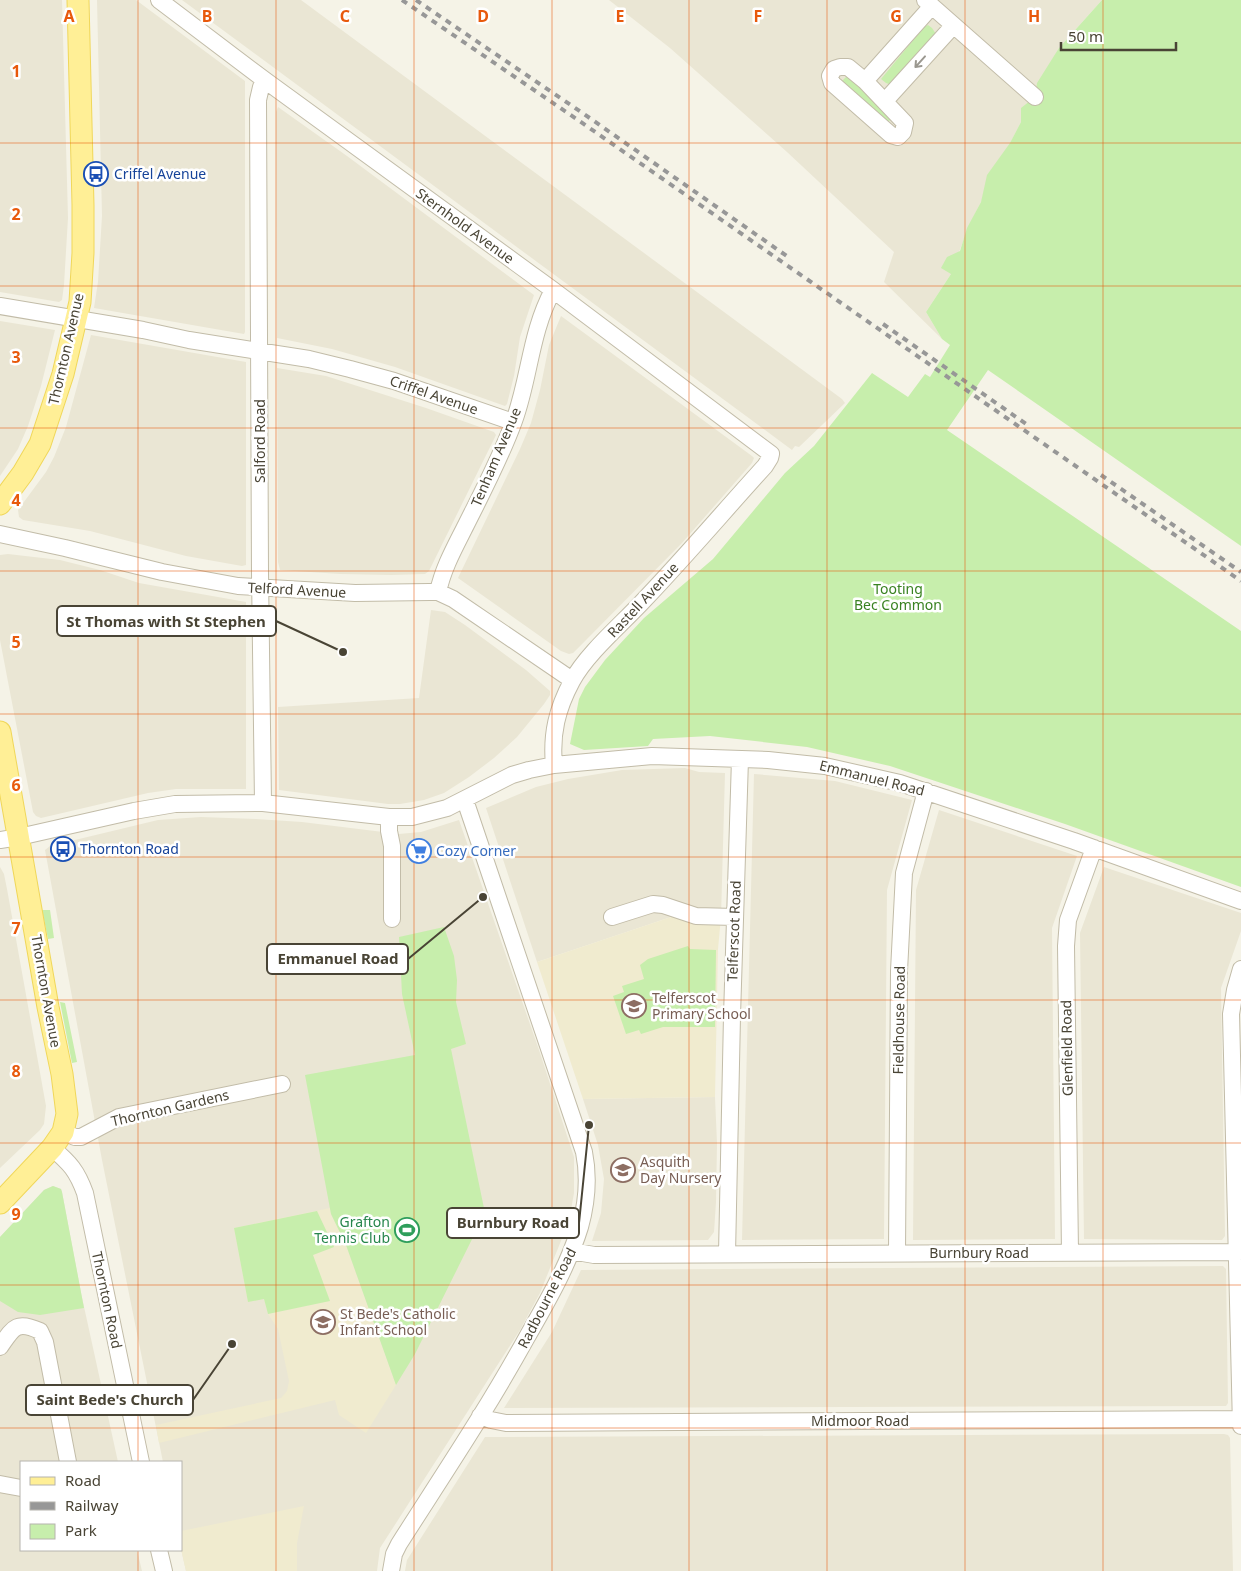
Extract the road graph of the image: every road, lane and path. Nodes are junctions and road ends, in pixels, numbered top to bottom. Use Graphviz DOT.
graph roads {
  1 [pos="78,0"];
  2 [pos="158,0"];
  3 [pos="928,3"];
  4 [pos="953,26"];
  5 [pos="266,81"];
  6 [pos="865,81"];
  7 [pos="1035,97"];
  8 [pos="885,101"];
  9 [pos="553,290"];
  10 [pos="0,306"];
  11 [pos="76,318"];
  12 [pos="259,351"];
  13 [pos="513,422"];
  14 [pos="771,454"];
  15 [pos="0,504"];
  16 [pos="0,534"];
  17 [pos="260,588"];
  18 [pos="438,592"];
  19 [pos="572,680"];
  20 [pos="0,732"];
  21 [pos="740,759"];
  22 [pos="554,765"];
  23 [pos="926,792"];
  24 [pos="465,800"];
  25 [pos="263,803"];
  26 [pos="389,817"];
  27 [pos="10,839"];
  28 [pos="1094,848"];
  29 [pos="1241,901"];
  30 [pos="612,917"];
  31 [pos="734,917"];
  32 [pos="392,919"];
  33 [pos="1241,969"];
  34 [pos="282,1084"];
  35 [pos="58,1140"];
  36 [pos="0,1204"];
  37 [pos="571,1251"];
  38 [pos="1070,1252"];
  39 [pos="1237,1252"];
  40 [pos="897,1253"];
  41 [pos="727,1254"];
  42 [pos="0,1347"];
  43 [pos="480,1416"];
  44 [pos="1241,1419"];
  45 [pos="1241,1426"];
  46 [pos="68,1461"];
  47 [pos="141,1461"];
  48 [pos="0,1484"];
  49 [pos="20,1488"];
  50 [pos="159,1551"];
  51 [pos="164,1571"];
  52 [pos="391,1571"];
  1 -- 11 [label="main road, Thornton Avenue"];
  2 -- 5 [label="street, Sternhold Avenue"];
  3 -- 4 [label="street"];
  3 -- 6 [label="street"];
  4 -- 7 [label="street"];
  4 -- 8 [label="street, one-way"];
  5 -- 9 [label="street, Sternhold Avenue"];
  5 -- 12 [label="street, Salford Road"];
  6 -- 8 [label="street"];
  6 -- 8 [label="street"];
  9 -- 13 [label="street, Tenham Avenue"];
  9 -- 14 [label="street, Sternhold Avenue"];
  10 -- 11 [label="street, Criffel Avenue"];
  11 -- 12 [label="street, Criffel Avenue"];
  11 -- 15 [label="main road, Thornton Avenue"];
  12 -- 13 [label="street, Criffel Avenue"];
  12 -- 17 [label="street, Salford Road"];
  13 -- 18 [label="street, Tenham Avenue"];
  14 -- 19 [label="street, Rastell Avenue"];
  16 -- 17 [label="street, Telford Avenue"];
  17 -- 18 [label="street, Telford Avenue"];
  17 -- 25 [label="street, Salford Road"];
  18 -- 19 [label="street, Telford Avenue"];
  19 -- 22 [label="street, Rastell Avenue"];
  20 -- 27 [label="main road, Thornton Avenue"];
  21 -- 22 [label="street, Emmanuel Road"];
  21 -- 23 [label="street, Emmanuel Road"];
  21 -- 31 [label="street, Telferscot Road"];
  22 -- 24 [label="street, Emmanuel Road"];
  23 -- 28 [label="street, Emmanuel Road"];
  23 -- 40 [label="street, Fieldhouse Road"];
  24 -- 26 [label="street, Emmanuel Road"];
  24 -- 37 [label="street, Radbourne Road"];
  25 -- 26 [label="street, Emmanuel Road"];
  25 -- 27 [label="street, Emmanuel Road"];
  26 -- 32 [label="street"];
  27 -- 35 [label="main road, Thornton Avenue"];
  28 -- 29 [label="street, Emmanuel Road"];
  28 -- 38 [label="street, Glenfield Road"];
  30 -- 31 [label="street"];
  31 -- 41 [label="street, Telferscot Road"];
  33 -- 39 [label="street"];
  34 -- 35 [label="street, Thornton Gardens"];
  35 -- 36 [label="main road"];
  35 -- 47 [label="street, Thornton Road"];
  37 -- 41 [label="street, Burnbury Road"];
  37 -- 43 [label="street, Radbourne Road"];
  38 -- 39 [label="street, Burnbury Road"];
  38 -- 40 [label="street, Burnbury Road"];
  39 -- 44 [label="street"];
  40 -- 41 [label="street, Burnbury Road"];
  42 -- 46 [label="street"];
  43 -- 44 [label="street, Midmoor Road"];
  43 -- 52 [label="street, Radbourne Road"];
  44 -- 45 [label="street"];
  48 -- 49 [label="street"];
  50 -- 51 [label="street"];
}
